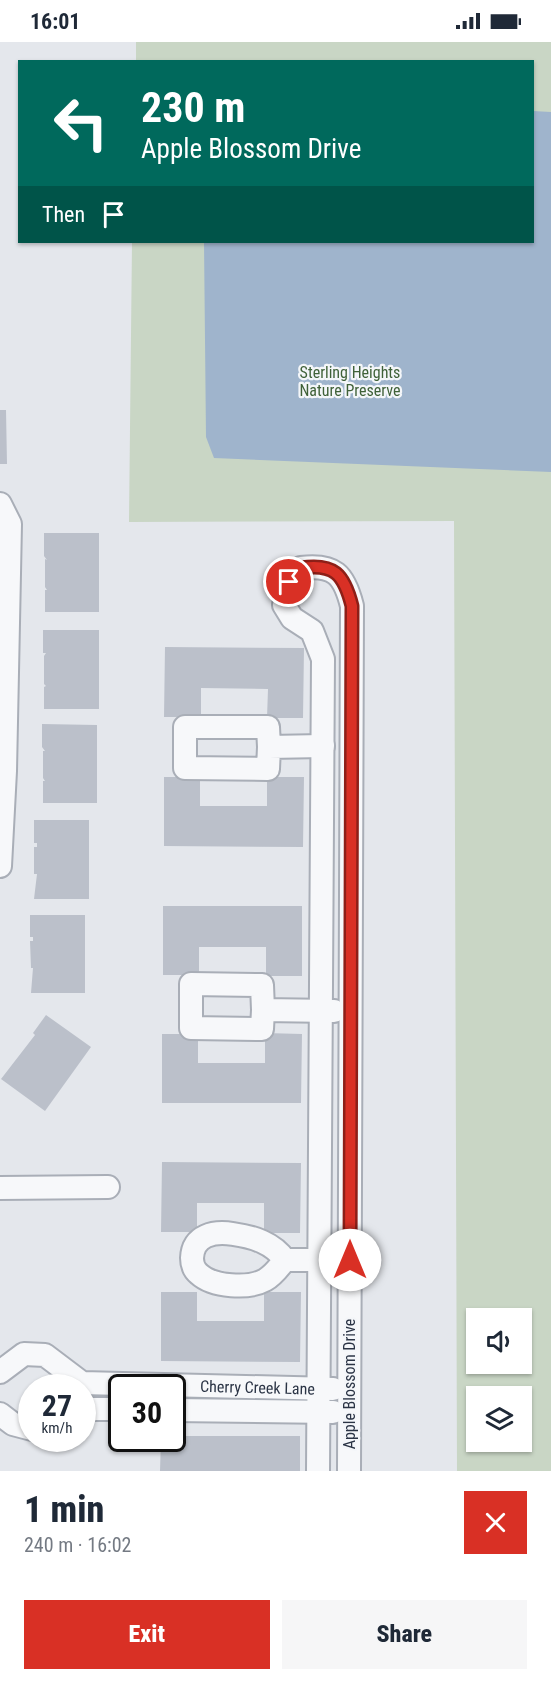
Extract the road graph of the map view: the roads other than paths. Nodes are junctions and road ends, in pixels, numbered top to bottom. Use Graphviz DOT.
graph roads {
  1 [pos="0,504"];
  2 [pos="269,747"];
  3 [pos="323,754"];
  4 [pos="351,764"];
  5 [pos="2,803"];
  6 [pos="1,833"];
  7 [pos="0,866"];
  8 [pos="322,897"];
  9 [pos="351,898"];
  10 [pos="263,1010"];
  11 [pos="321,1011"];
  12 [pos="351,1011"];
  13 [pos="320,1164"];
  14 [pos="350,1165"];
  15 [pos="108,1187"];
  16 [pos="0,1188"];
  17 [pos="285,1260"];
  18 [pos="320,1260"];
  19 [pos="350,1260"];
  20 [pos="0,1372"];
  21 [pos="319,1388"];
  22 [pos="349,1389"];
  23 [pos="186,1410"];
  24 [pos="319,1412"];
  25 [pos="349,1412"];
  26 [pos="0,1414"];
  27 [pos="18,1425"];
  28 [pos="318,1471"];
  29 [pos="349,1471"];
  1 -- 5 [label="street"];
  2 -- 3 [label="street"];
  3 -- 4 [label="street"];
  3 -- 4 [label="street, Apple Blossom Drive"];
  3 -- 8 [label="street, Apple Blossom Drive"];
  4 -- 9 [label="street, Apple Blossom Drive"];
  5 -- 6 [label="street"];
  6 -- 7 [label="street"];
  8 -- 9 [label="street"];
  8 -- 11 [label="street, Apple Blossom Drive"];
  9 -- 12 [label="street, Apple Blossom Drive"];
  10 -- 11 [label="street"];
  11 -- 12 [label="street"];
  11 -- 13 [label="street, Apple Blossom Drive"];
  12 -- 14 [label="street, Apple Blossom Drive"];
  13 -- 14 [label="street"];
  13 -- 18 [label="street, Apple Blossom Drive"];
  14 -- 19 [label="street, Apple Blossom Drive"];
  15 -- 16 [label="street"];
  17 -- 18 [label="street"];
  18 -- 19 [label="street"];
  18 -- 21 [label="street, Apple Blossom Drive"];
  19 -- 22 [label="street, Apple Blossom Drive"];
  20 -- 21 [label="street, Cherry Creek Lane"];
  21 -- 22 [label="street, Cherry Creek Lane"];
  21 -- 24 [label="street, Apple Blossom Drive"];
  22 -- 25 [label="street, Apple Blossom Drive"];
  23 -- 24 [label="street, Cherry Creek Lane"];
  24 -- 25 [label="street, Cherry Creek Lane"];
  24 -- 28 [label="street, Apple Blossom Drive"];
  25 -- 29 [label="street, Apple Blossom Drive"];
  26 -- 27 [label="street"];
}
